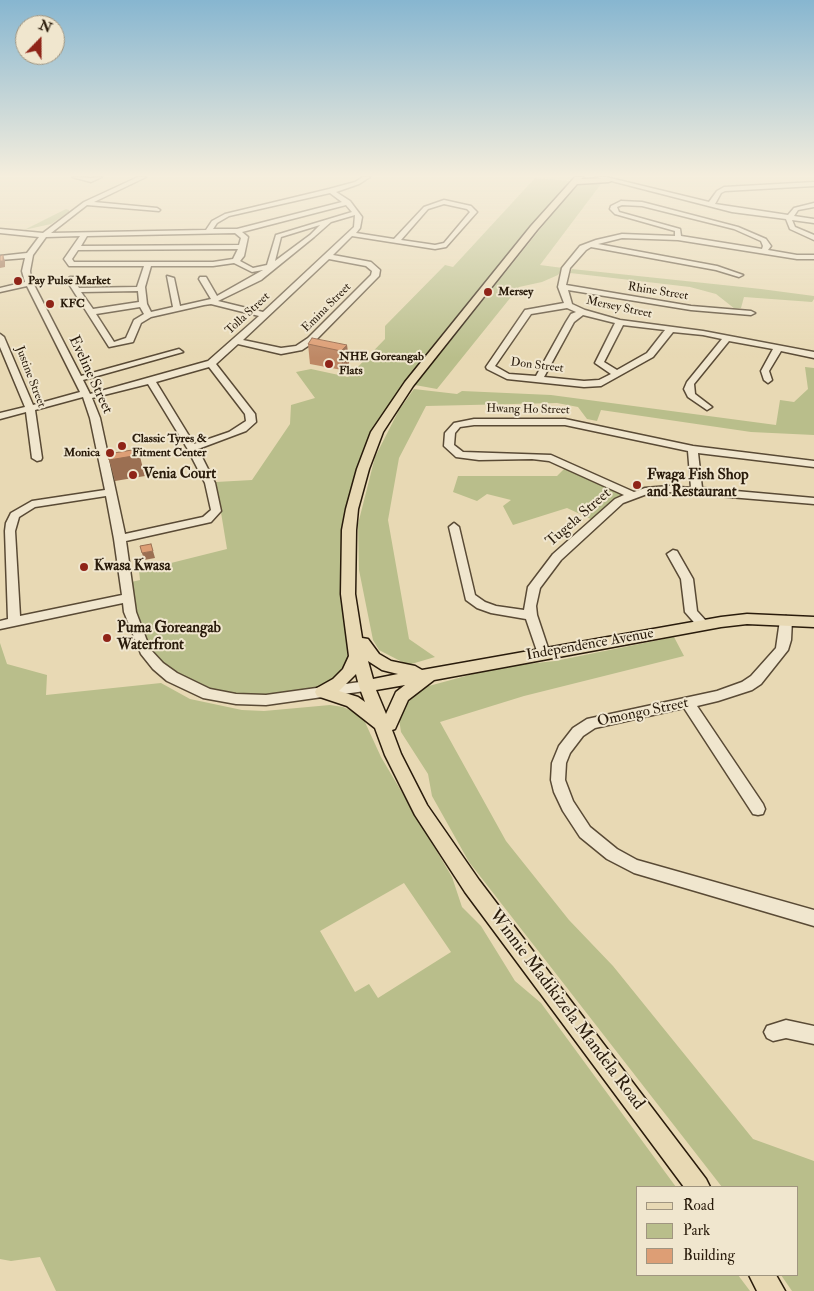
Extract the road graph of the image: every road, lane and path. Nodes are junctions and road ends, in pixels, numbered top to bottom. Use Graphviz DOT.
graph roads {
  1 [pos="42,237"];
  2 [pos="83,237"];
  3 [pos="245,237"];
  4 [pos="278,237"];
  5 [pos="310,237"];
  6 [pos="348,237"];
  7 [pos="370,237"];
  8 [pos="400,237"];
  9 [pos="453,237"];
  10 [pos="528,237"];
  11 [pos="617,237"];
  12 [pos="657,237"];
  13 [pos="758,237"];
  14 [pos="678,238"];
  15 [pos="396,242"];
  16 [pos="590,244"];
  17 [pos="242,247"];
  18 [pos="76,248"];
  19 [pos="764,252"];
  20 [pos="29,255"];
  21 [pos="327,256"];
  22 [pos="814,257"];
  23 [pos="0,258"];
  24 [pos="235,261"];
  25 [pos="148,264"];
  26 [pos="270,267"];
  27 [pos="739,275"];
  28 [pos="170,278"];
  29 [pos="73,279"];
  30 [pos="203,279"];
  31 [pos="29,283"];
  32 [pos="562,287"];
  33 [pos="141,289"];
  34 [pos="0,290"];
  35 [pos="76,290"];
  36 [pos="212,300"];
  37 [pos="143,304"];
  38 [pos="568,306"];
  39 [pos="177,308"];
  40 [pos="92,312"];
  41 [pos="582,312"];
  42 [pos="751,313"];
  43 [pos="148,315"];
  44 [pos="262,315"];
  45 [pos="620,322"];
  46 [pos="671,329"];
  47 [pos="0,337"];
  48 [pos="727,338"];
  49 [pos="235,341"];
  50 [pos="778,348"];
  51 [pos="179,352"];
  52 [pos="814,355"];
  53 [pos="211,363"];
  54 [pos="617,374"];
  55 [pos="78,379"];
  56 [pos="539,379"];
  57 [pos="150,380"];
  58 [pos="768,380"];
  59 [pos="86,395"];
  60 [pos="707,407"];
  61 [pos="30,408"];
  62 [pos="0,416"];
  63 [pos="192,448"];
  64 [pos="693,449"];
  65 [pos="36,458"];
  66 [pos="814,464"];
  67 [pos="697,491"];
  68 [pos="111,492"];
  69 [pos="632,495"];
  70 [pos="814,501"];
  71 [pos="454,527"];
  72 [pos="120,538"];
  73 [pos="673,554"];
  74 [pos="128,598"];
  75 [pos="531,616"];
  76 [pos="786,620"];
  77 [pos="14,622"];
  78 [pos="814,622"];
  79 [pos="0,625"];
  80 [pos="703,625"];
  81 [pos="360,646"];
  82 [pos="544,654"];
  83 [pos="434,673"];
  84 [pos="371,685"];
  85 [pos="323,692"];
  86 [pos="688,703"];
  87 [pos="384,724"];
  88 [pos="758,809"];
  89 [pos="814,918"];
  90 [pos="774,1032"];
  91 [pos="814,1035"];
  92 [pos="697,1186"];
  93 [pos="762,1276"];
  94 [pos="772,1291"];
  1 -- 20 [label="street"];
  2 -- 18 [label="street"];
  3 -- 17 [label="street"];
  4 -- 26 [label="street"];
  5 -- 26 [label="street"];
  6 -- 21 [label="street, Tolla Street"];
  7 -- 15 [label="street"];
  8 -- 15 [label="street"];
  9 -- 15 [label="street"];
  10 -- 81 [label="main road, Winnie Madikizela Mandela Road"];
  11 -- 16 [label="street"];
  12 -- 14 [label="street"];
  13 -- 19 [label="street"];
  14 -- 19 [label="street"];
  16 -- 27 [label="street"];
  16 -- 32 [label="street"];
  17 -- 18 [label="street"];
  17 -- 24 [label="street"];
  18 -- 25 [label="street"];
  19 -- 22 [label="street"];
  20 -- 23 [label="street"];
  20 -- 31 [label="street, Eveline Street"];
  21 -- 44 [label="street, Tolla Street"];
  21 -- 49 [label="street, Emina Street"];
  24 -- 25 [label="street"];
  24 -- 26 [label="street"];
  25 -- 33 [label="street"];
  26 -- 36 [label="street"];
  28 -- 39 [label="street"];
  29 -- 35 [label="street"];
  30 -- 36 [label="street"];
  31 -- 34 [label="street"];
  31 -- 55 [label="street, Eveline Street"];
  32 -- 38 [label="street, Mersey Street"];
  32 -- 42 [label="street, Rhine Street"];
  33 -- 35 [label="street"];
  33 -- 37 [label="street"];
  35 -- 40 [label="street"];
  36 -- 39 [label="street"];
  36 -- 44 [label="street"];
  37 -- 40 [label="street"];
  37 -- 43 [label="street"];
  38 -- 41 [label="street, Mersey Street"];
  38 -- 56 [label="street, Don Street"];
  39 -- 43 [label="street"];
  40 -- 43 [label="street"];
  41 -- 45 [label="street, Mersey Street"];
  41 -- 56 [label="street"];
  44 -- 49 [label="street, Tolla Street"];
  45 -- 46 [label="street, Mersey Street"];
  45 -- 54 [label="street"];
  46 -- 48 [label="street, Mersey Street"];
  46 -- 54 [label="street, Don Street"];
  47 -- 61 [label="street, Justine Street"];
  48 -- 50 [label="street, Mersey Street"];
  48 -- 60 [label="street"];
  49 -- 53 [label="street, Tolla Street"];
  50 -- 52 [label="street, Mersey Street"];
  50 -- 58 [label="street"];
  51 -- 55 [label="street"];
  53 -- 57 [label="street, Tolla Street"];
  53 -- 63 [label="street"];
  54 -- 56 [label="street, Don Street"];
  55 -- 59 [label="street, Eveline Street"];
  57 -- 59 [label="street, Tolla Street"];
  57 -- 63 [label="street"];
  59 -- 61 [label="street, Tolla Street"];
  59 -- 68 [label="street, Eveline Street"];
  61 -- 62 [label="street, Tolla Street"];
  61 -- 65 [label="street, Justine Street"];
  63 -- 72 [label="street"];
  64 -- 66 [label="street, Hwang Ho Street"];
  64 -- 67 [label="street"];
  64 -- 69 [label="street, Hwang Ho Street"];
  67 -- 69 [label="street, Tugela Street"];
  67 -- 70 [label="street, Tugela Street"];
  68 -- 72 [label="street, Eveline Street"];
  68 -- 77 [label="street"];
  69 -- 75 [label="street, Tugela Street"];
  71 -- 75 [label="street"];
  72 -- 74 [label="street, Eveline Street"];
  73 -- 80 [label="street"];
  74 -- 77 [label="street"];
  74 -- 85 [label="street, Eveline Street"];
  75 -- 82 [label="street, Tugela Street"];
  76 -- 78 [label="main road, Independence Avenue"];
  76 -- 80 [label="main road, Independence Avenue"];
  76 -- 86 [label="street, Omongo Street"];
  77 -- 79 [label="street"];
  80 -- 82 [label="main road, Independence Avenue"];
  81 -- 83 [label="main road"];
  81 -- 84 [label="main road, Winnie Madikizela Mandela Road"];
  81 -- 85 [label="main road"];
  82 -- 83 [label="main road, Independence Avenue"];
  83 -- 84 [label="main road, Independence Avenue"];
  83 -- 87 [label="main road"];
  84 -- 85 [label="street, Eveline Street"];
  84 -- 87 [label="main road, Winnie Madikizela Mandela Road"];
  85 -- 87 [label="main road"];
  86 -- 88 [label="street"];
  86 -- 89 [label="street, Omongo Street"];
  87 -- 92 [label="main road, Winnie Madikizela Mandela Road"];
  90 -- 91 [label="street"];
  93 -- 94 [label="main road"];
}
